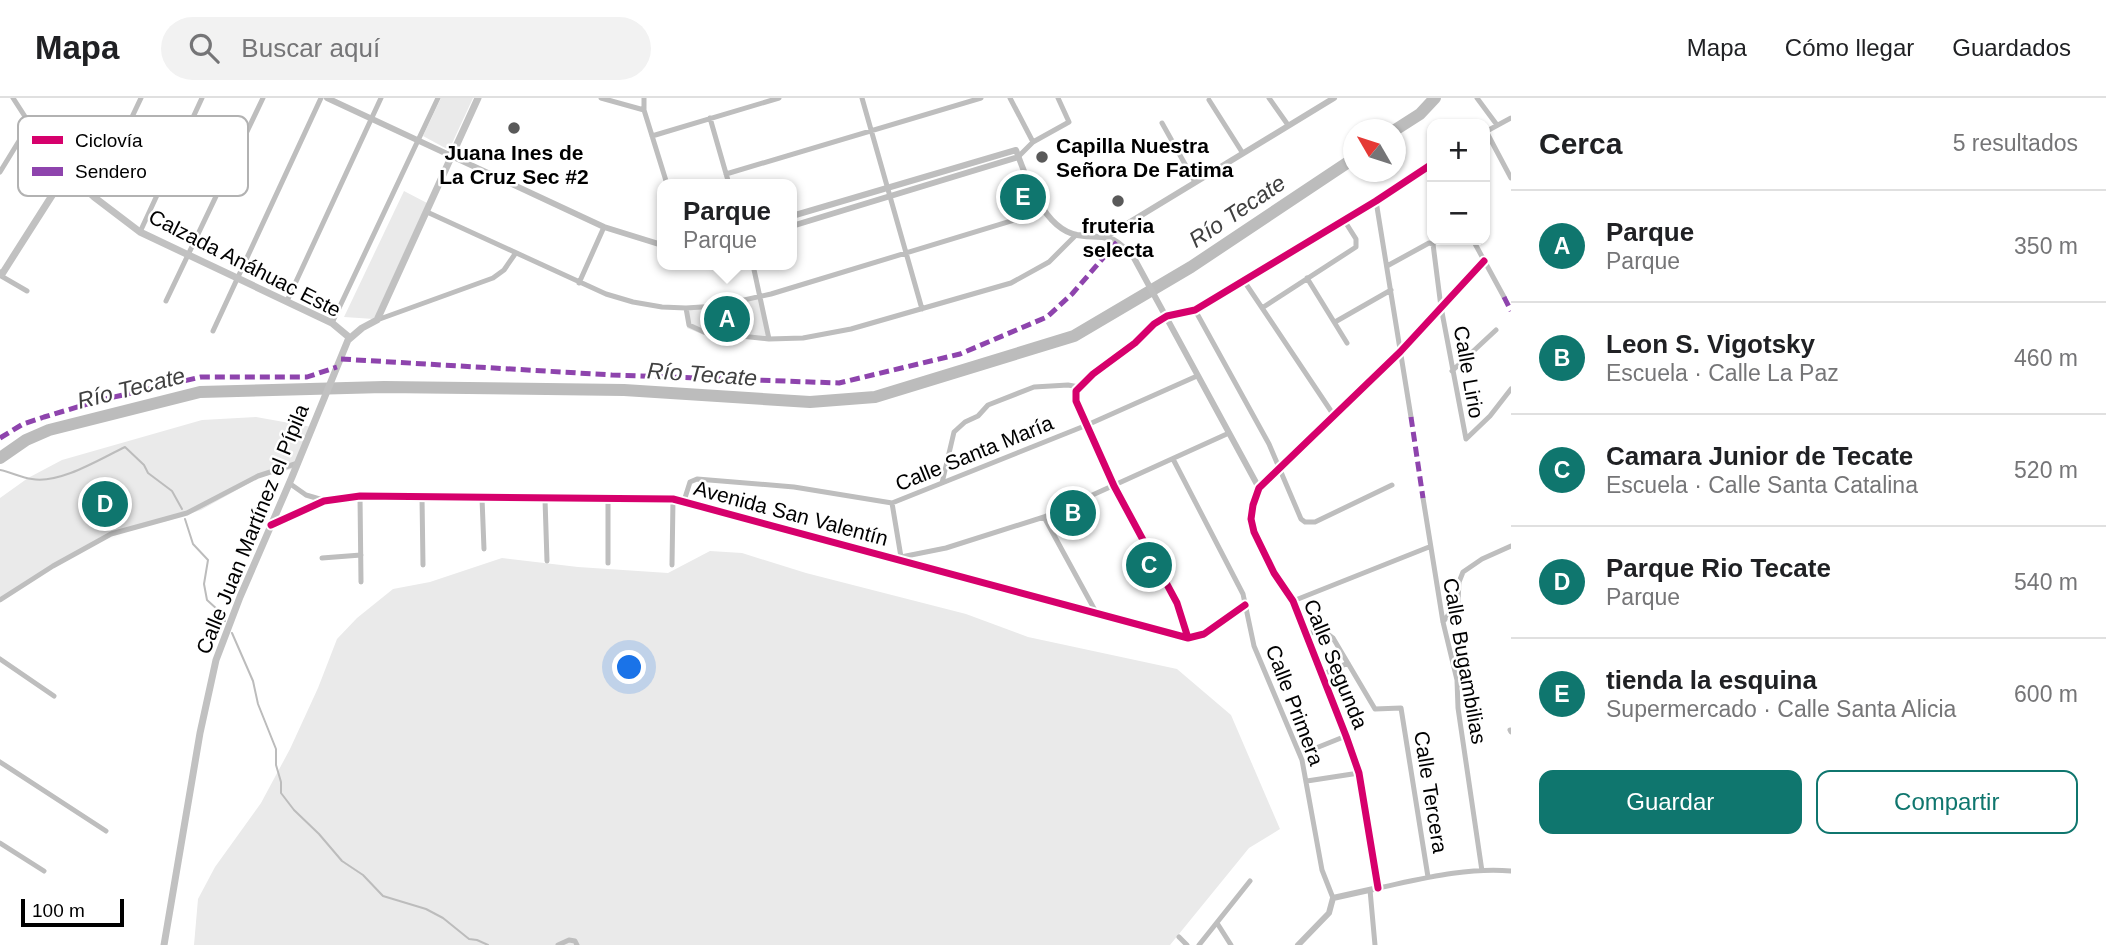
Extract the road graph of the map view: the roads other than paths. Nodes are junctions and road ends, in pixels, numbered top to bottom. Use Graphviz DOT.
graph roads {
  1 [pos="13,98"];
  2 [pos="141,98"];
  3 [pos="202,98"];
  4 [pos="263,98"];
  5 [pos="321,98"];
  6 [pos="327,98"];
  7 [pos="382,98"];
  8 [pos="438,98"];
  9 [pos="478,98"];
  10 [pos="601,98"];
  11 [pos="644,98"];
  12 [pos="779,98"];
  13 [pos="862,98"];
  14 [pos="981,98"];
  15 [pos="1010,98"];
  16 [pos="1058,98"];
  17 [pos="1269,98"];
  18 [pos="1334,98"];
  19 [pos="1477,98"];
  20 [pos="1209,100"];
  21 [pos="644,110"];
  22 [pos="25,116"];
  23 [pos="132,116"];
  24 [pos="194,116"];
  25 [pos="710,118"];
  26 [pos="1511,118"];
  27 [pos="371,119"];
  28 [pos="1162,123"];
  29 [pos="1288,125"];
  30 [pos="1497,125"];
  31 [pos="1490,129"];
  32 [pos="248,130"];
  33 [pos="872,132"];
  34 [pos="652,136"];
  35 [pos="1490,141"];
  36 [pos="418,142"];
  37 [pos="1033,142"];
  38 [pos="18,143"];
  39 [pos="1019,152"];
  40 [pos="1242,152"];
  41 [pos="452,156"];
  42 [pos="1427,167"];
  43 [pos="0,172"];
  44 [pos="726,174"];
  45 [pos="1511,178"];
  46 [pos="665,179"];
  47 [pos="728,179"];
  48 [pos="1195,182"];
  49 [pos="890,191"];
  50 [pos="52,196"];
  51 [pos="157,196"];
  52 [pos="217,196"];
  53 [pos="94,197"];
  54 [pos="1376,201"];
  55 [pos="1044,211"];
  56 [pos="427,212"];
  57 [pos="797,215"];
  58 [pos="1344,220"];
  59 [pos="797,224"];
  60 [pos="604,227"];
  61 [pos="140,232"];
  62 [pos="1076,235"];
  63 [pos="1107,236"];
  64 [pos="657,244"];
  65 [pos="1476,245"];
  66 [pos="905,252"];
  67 [pos="515,254"];
  68 [pos="190,255"];
  69 [pos="1484,261"];
  70 [pos="1387,266"];
  71 [pos="754,270"];
  72 [pos="1,275"];
  73 [pos="1307,278"];
  74 [pos="238,279"];
  75 [pos="1244,281"];
  76 [pos="579,283"];
  77 [pos="1391,290"];
  78 [pos="27,291"];
  79 [pos="760,296"];
  80 [pos="1504,297"];
  81 [pos="166,301"];
  82 [pos="287,301"];
  83 [pos="1441,307"];
  84 [pos="686,308"];
  85 [pos="1262,308"];
  86 [pos="922,309"];
  87 [pos="1195,310"];
  88 [pos="1167,316"];
  89 [pos="377,320"];
  90 [pos="1335,322"];
  91 [pos="332,323"];
  92 [pos="1496,330"];
  93 [pos="213,331"];
  94 [pos="350,338"];
  95 [pos="769,339"];
  96 [pos="1347,343"];
  97 [pos="1400,352"];
  98 [pos="1452,370"];
  99 [pos="1197,376"];
  100 [pos="1079,387"];
  101 [pos="1511,389"];
  102 [pos="1335,417"];
  103 [pos="1411,417"];
  104 [pos="1087,425"];
  105 [pos="1229,433"];
  106 [pos="1173,459"];
  107 [pos="298,463"];
  108 [pos="1278,468"];
  109 [pos="289,483"];
  110 [pos="942,483"];
  111 [pos="1392,485"];
  112 [pos="1114,486"];
  113 [pos="1259,488"];
  114 [pos="360,496"];
  115 [pos="422,497"];
  116 [pos="482,498"];
  117 [pos="1423,498"];
  118 [pos="545,499"];
  119 [pos="673,499"];
  120 [pos="324,500"];
  121 [pos="608,500"];
  122 [pos="684,501"];
  123 [pos="892,503"];
  124 [pos="1044,517"];
  125 [pos="271,525"];
  126 [pos="1511,546"];
  127 [pos="1429,547"];
  128 [pos="484,550"];
  129 [pos="361,555"];
  130 [pos="322,558"];
  131 [pos="901,559"];
  132 [pos="547,561"];
  133 [pos="608,563"];
  134 [pos="423,565"];
  135 [pos="673,565"];
  136 [pos="362,582"];
  137 [pos="0,600"];
  138 [pos="1293,601"];
  139 [pos="1245,605"];
  140 [pos="1097,614"];
  141 [pos="1443,622"];
  142 [pos="1306,633"];
  143 [pos="1188,638"];
  144 [pos="0,659"];
  145 [pos="1348,663"];
  146 [pos="1321,674"];
  147 [pos="54,696"];
  148 [pos="1346,736"];
  149 [pos="1316,748"];
  150 [pos="0,762"];
  151 [pos="1359,773"];
  152 [pos="1307,781"];
  153 [pos="106,831"];
  154 [pos="0,843"];
  155 [pos="44,871"];
  156 [pos="1482,871"];
  157 [pos="1511,871"];
  158 [pos="1427,877"];
  159 [pos="1250,881"];
  160 [pos="1378,888"];
  161 [pos="1370,890"];
  162 [pos="1333,898"];
  163 [pos="1217,923"];
  164 [pos="1179,937"];
  165 [pos="164,945"];
  166 [pos="558,945"];
  167 [pos="577,945"];
  168 [pos="1187,945"];
  169 [pos="1199,945"];
  170 [pos="1231,945"];
  171 [pos="1298,945"];
  172 [pos="1375,945"];
  1 -- 22 [label="street, Calzada Anáhuac Este"];
  2 -- 23 [label="street"];
  3 -- 24 [label="street"];
  4 -- 32 [label="street"];
  5 -- 74 [label="street"];
  6 -- 27 [label="street"];
  7 -- 27 [label="street"];
  8 -- 36 [label="street"];
  9 -- 41 [label="main road"];
  10 -- 21 [label="street"];
  11 -- 21 [label="street"];
  12 -- 25 [label="street"];
  13 -- 33 [label="street"];
  14 -- 33 [label="street"];
  15 -- 37 [label="street"];
  16 -- 37 [label="street"];
  17 -- 29 [label="street"];
  18 -- 29 [label="street"];
  19 -- 30 [label="street"];
  20 -- 40 [label="street"];
  21 -- 34 [label="street"];
  25 -- 34 [label="street"];
  25 -- 44 [label="street"];
  26 -- 30 [label="street"];
  27 -- 36 [label="street"];
  27 -- 82 [label="street"];
  28 -- 48 [label="street"];
  29 -- 40 [label="street"];
  30 -- 31 [label="street"];
  33 -- 44 [label="street"];
  33 -- 49 [label="street"];
  34 -- 46 [label="street"];
  35 -- 45 [label="street"];
  36 -- 41 [label="street"];
  36 -- 91 [label="street"];
  37 -- 39 [label="street"];
  38 -- 43 [label="street"];
  39 -- 49 [label="street"];
  39 -- 55 [label="street"];
  40 -- 48 [label="street"];
  41 -- 56 [label="main road"];
  41 -- 60 [label="street"];
  42 -- 54 [label="street"];
  44 -- 47 [label="street"];
  48 -- 63 [label="street"];
  49 -- 57 [label="street"];
  49 -- 59 [label="street"];
  49 -- 66 [label="street"];
  50 -- 72 [label="main road"];
  51 -- 61 [label="street"];
  52 -- 68 [label="street"];
  53 -- 61 [label="main road, Calzada Anáhuac Este"];
  54 -- 58 [label="street"];
  54 -- 70 [label="street"];
  55 -- 62 [label="street"];
  55 -- 66 [label="street"];
  56 -- 67 [label="street"];
  56 -- 89 [label="main road"];
  58 -- 73 [label="street"];
  58 -- 75 [label="street"];
  60 -- 64 [label="street"];
  60 -- 76 [label="street"];
  61 -- 68 [label="main road, Calzada Anáhuac Este"];
  62 -- 63 [label="street"];
  62 -- 86 [label="street"];
  63 -- 88 [label="street"];
  65 -- 69 [label="street"];
  66 -- 79 [label="street"];
  66 -- 86 [label="street"];
  67 -- 76 [label="street"];
  67 -- 89 [label="street"];
  68 -- 74 [label="main road, Calzada Anáhuac Este"];
  68 -- 81 [label="street"];
  69 -- 80 [label="street"];
  69 -- 83 [label="street"];
  70 -- 77 [label="street"];
  70 -- 83 [label="street, Calle Lirio"];
  71 -- 79 [label="street"];
  72 -- 78 [label="street"];
  73 -- 85 [label="street"];
  73 -- 90 [label="street"];
  74 -- 82 [label="main road, Calzada Anáhuac Este"];
  74 -- 93 [label="street"];
  75 -- 85 [label="street"];
  75 -- 87 [label="street"];
  76 -- 84 [label="street"];
  77 -- 90 [label="street"];
  77 -- 97 [label="street"];
  79 -- 84 [label="street"];
  79 -- 95 [label="street"];
  82 -- 91 [label="main road, Calzada Anáhuac Este"];
  83 -- 97 [label="street"];
  83 -- 98 [label="street, Calle Lirio"];
  84 -- 95 [label="street"];
  85 -- 102 [label="street"];
  86 -- 95 [label="street"];
  87 -- 88 [label="street"];
  87 -- 108 [label="street"];
  88 -- 99 [label="street"];
  88 -- 100 [label="street"];
  89 -- 94 [label="main road"];
  90 -- 96 [label="street"];
  91 -- 94 [label="main road, Calzada Anáhuac Este"];
  92 -- 98 [label="street"];
  94 -- 107 [label="main road, Calle Juan Martínez el Pípila"];
  97 -- 102 [label="street"];
  97 -- 103 [label="street"];
  98 -- 101 [label="street, Calle Lirio"];
  99 -- 104 [label="street, Calle Santa María"];
  99 -- 105 [label="street"];
  100 -- 104 [label="street"];
  100 -- 110 [label="street"];
  102 -- 108 [label="street"];
  104 -- 110 [label="street, Calle Santa María"];
  104 -- 112 [label="street"];
  105 -- 106 [label="street"];
  105 -- 113 [label="street"];
  106 -- 112 [label="street"];
  106 -- 139 [label="street, Calle Primera"];
  107 -- 109 [label="main road, Calle Juan Martínez el Pípila"];
  107 -- 137 [label="street"];
  108 -- 111 [label="street"];
  108 -- 113 [label="street"];
  109 -- 120 [label="street"];
  109 -- 125 [label="main road, Calle Juan Martínez el Pípila"];
  110 -- 123 [label="street, Calle Santa María"];
  112 -- 124 [label="street"];
  112 -- 143 [label="street"];
  113 -- 138 [label="street, Calle Segunda"];
  114 -- 115 [label="street, Avenida San Valentín"];
  114 -- 120 [label="street, Avenida San Valentín"];
  114 -- 129 [label="street"];
  115 -- 116 [label="street, Avenida San Valentín"];
  115 -- 134 [label="street"];
  116 -- 118 [label="street, Avenida San Valentín"];
  116 -- 128 [label="street"];
  117 -- 127 [label="street, Calle Bugambilias"];
  118 -- 121 [label="street, Avenida San Valentín"];
  118 -- 132 [label="street"];
  119 -- 121 [label="street, Avenida San Valentín"];
  119 -- 122 [label="street, Avenida San Valentín"];
  119 -- 135 [label="street"];
  120 -- 125 [label="street, Avenida San Valentín"];
  121 -- 133 [label="street"];
  122 -- 123 [label="street, Calle Santa María"];
  122 -- 131 [label="street, Avenida San Valentín"];
  123 -- 131 [label="street"];
  124 -- 131 [label="street"];
  124 -- 140 [label="street"];
  125 -- 165 [label="main road, Calle Juan Martínez el Pípila"];
  126 -- 141 [label="street"];
  127 -- 138 [label="street"];
  127 -- 141 [label="street, Calle Bugambilias"];
  129 -- 130 [label="street"];
  129 -- 136 [label="street"];
  131 -- 140 [label="street, Avenida San Valentín"];
  138 -- 142 [label="street, Calle Segunda"];
  139 -- 143 [label="street"];
  139 -- 152 [label="street, Calle Primera"];
  140 -- 143 [label="street, Avenida San Valentín"];
  141 -- 156 [label="street, Calle Bugambilias"];
  142 -- 145 [label="street, Calle Tercera"];
  142 -- 146 [label="street, Calle Segunda"];
  144 -- 147 [label="street"];
  145 -- 146 [label="street"];
  145 -- 158 [label="street, Calle Tercera"];
  146 -- 148 [label="street, Calle Segunda"];
  148 -- 149 [label="street"];
  148 -- 151 [label="street, Calle Segunda"];
  150 -- 153 [label="street"];
  151 -- 152 [label="street"];
  151 -- 160 [label="street, Calle Segunda"];
  152 -- 162 [label="street, Calle Primera"];
  154 -- 155 [label="street"];
  156 -- 157 [label="street"];
  156 -- 158 [label="street"];
  158 -- 160 [label="street"];
  159 -- 163 [label="street"];
  160 -- 161 [label="street"];
  161 -- 162 [label="street"];
  161 -- 172 [label="street"];
  162 -- 171 [label="street"];
  163 -- 169 [label="street"];
  163 -- 170 [label="street"];
  164 -- 168 [label="street"];
  166 -- 167 [label="street"];
}
